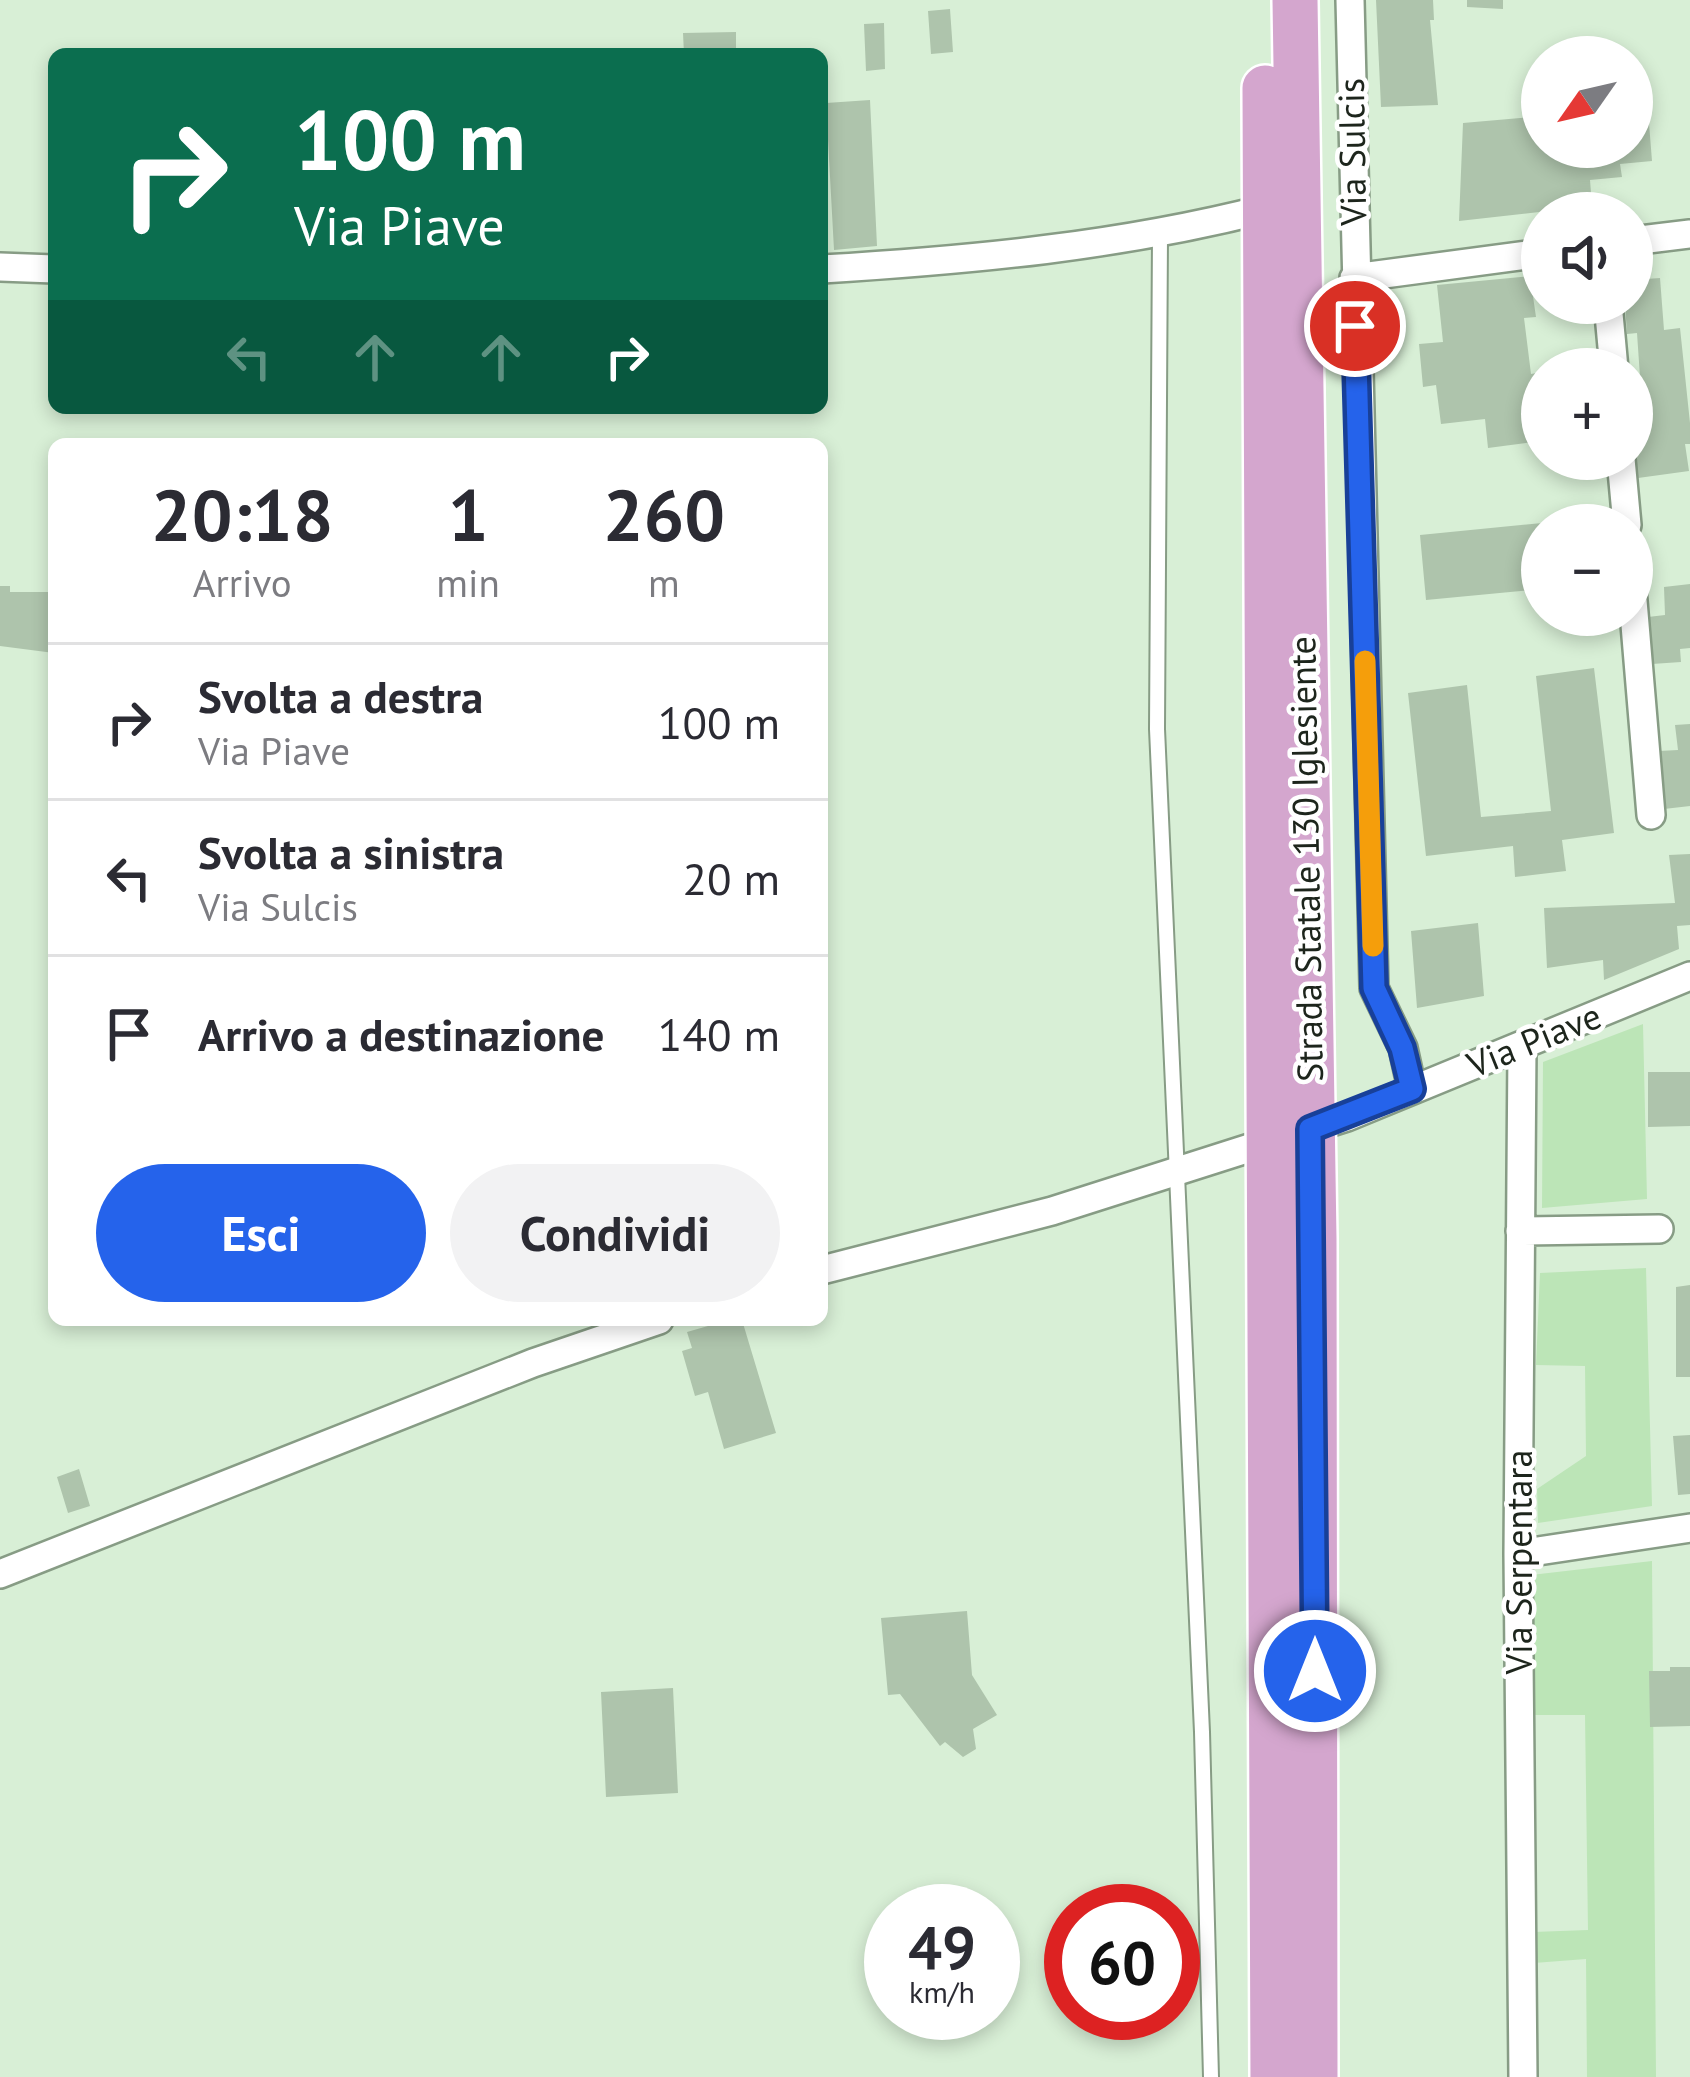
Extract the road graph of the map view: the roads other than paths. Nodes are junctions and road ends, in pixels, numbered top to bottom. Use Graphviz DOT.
graph roads {
  1 [pos="1264,0"];
  2 [pos="1295,0"];
  3 [pos="1350,0"];
  4 [pos="1265,209"];
  5 [pos="1690,234"];
  6 [pos="1160,236"];
  7 [pos="1653,238"];
  8 [pos="1521,256"];
  9 [pos="0,267"];
  10 [pos="48,269"];
  11 [pos="828,269"];
  12 [pos="1354,278"];
  13 [pos="1636,636"];
  14 [pos="1651,815"];
  15 [pos="1690,976"];
  16 [pos="1522,1047"];
  17 [pos="1412,1089"];
  18 [pos="1291,1135"];
  19 [pos="1178,1171"];
  20 [pos="1658,1229"];
  21 [pos="1520,1231"];
  22 [pos="828,1268"];
  23 [pos="641,1326"];
  24 [pos="1690,1528"];
  25 [pos="1518,1554"];
  26 [pos="0,1574"];
  27 [pos="1211,2077"];
  28 [pos="1273,2077"];
  29 [pos="1316,2077"];
  30 [pos="1523,2077"];
  1 -- 4 [label="main road, Strada Statale 130 Iglesiente"];
  2 -- 18 [label="main road, Strada Statale 130 Iglesiente"];
  3 -- 12 [label="street, Via Sulcis"];
  4 -- 6 [label="street"];
  4 -- 18 [label="main road, Strada Statale 130 Iglesiente"];
  5 -- 7 [label="street"];
  6 -- 11 [label="street"];
  6 -- 19 [label="lane"];
  8 -- 12 [label="street"];
  9 -- 10 [label="street"];
  12 -- 17 [label="street, Via Sulcis"];
  13 -- 14 [label="street"];
  15 -- 16 [label="street, Via Piave"];
  16 -- 17 [label="street, Via Piave"];
  16 -- 21 [label="street, Via Serpentara"];
  17 -- 18 [label="street, Via Piave"];
  18 -- 19 [label="street, Via Piave"];
  18 -- 28 [label="main road, Strada Statale 130 Iglesiente"];
  18 -- 29 [label="main road, Strada Statale 130 Iglesiente"];
  19 -- 22 [label="street, Via Piave"];
  19 -- 27 [label="lane"];
  20 -- 21 [label="street"];
  21 -- 25 [label="street, Via Serpentara"];
  23 -- 26 [label="street"];
  24 -- 25 [label="street"];
  25 -- 30 [label="street, Via Serpentara"];
}
